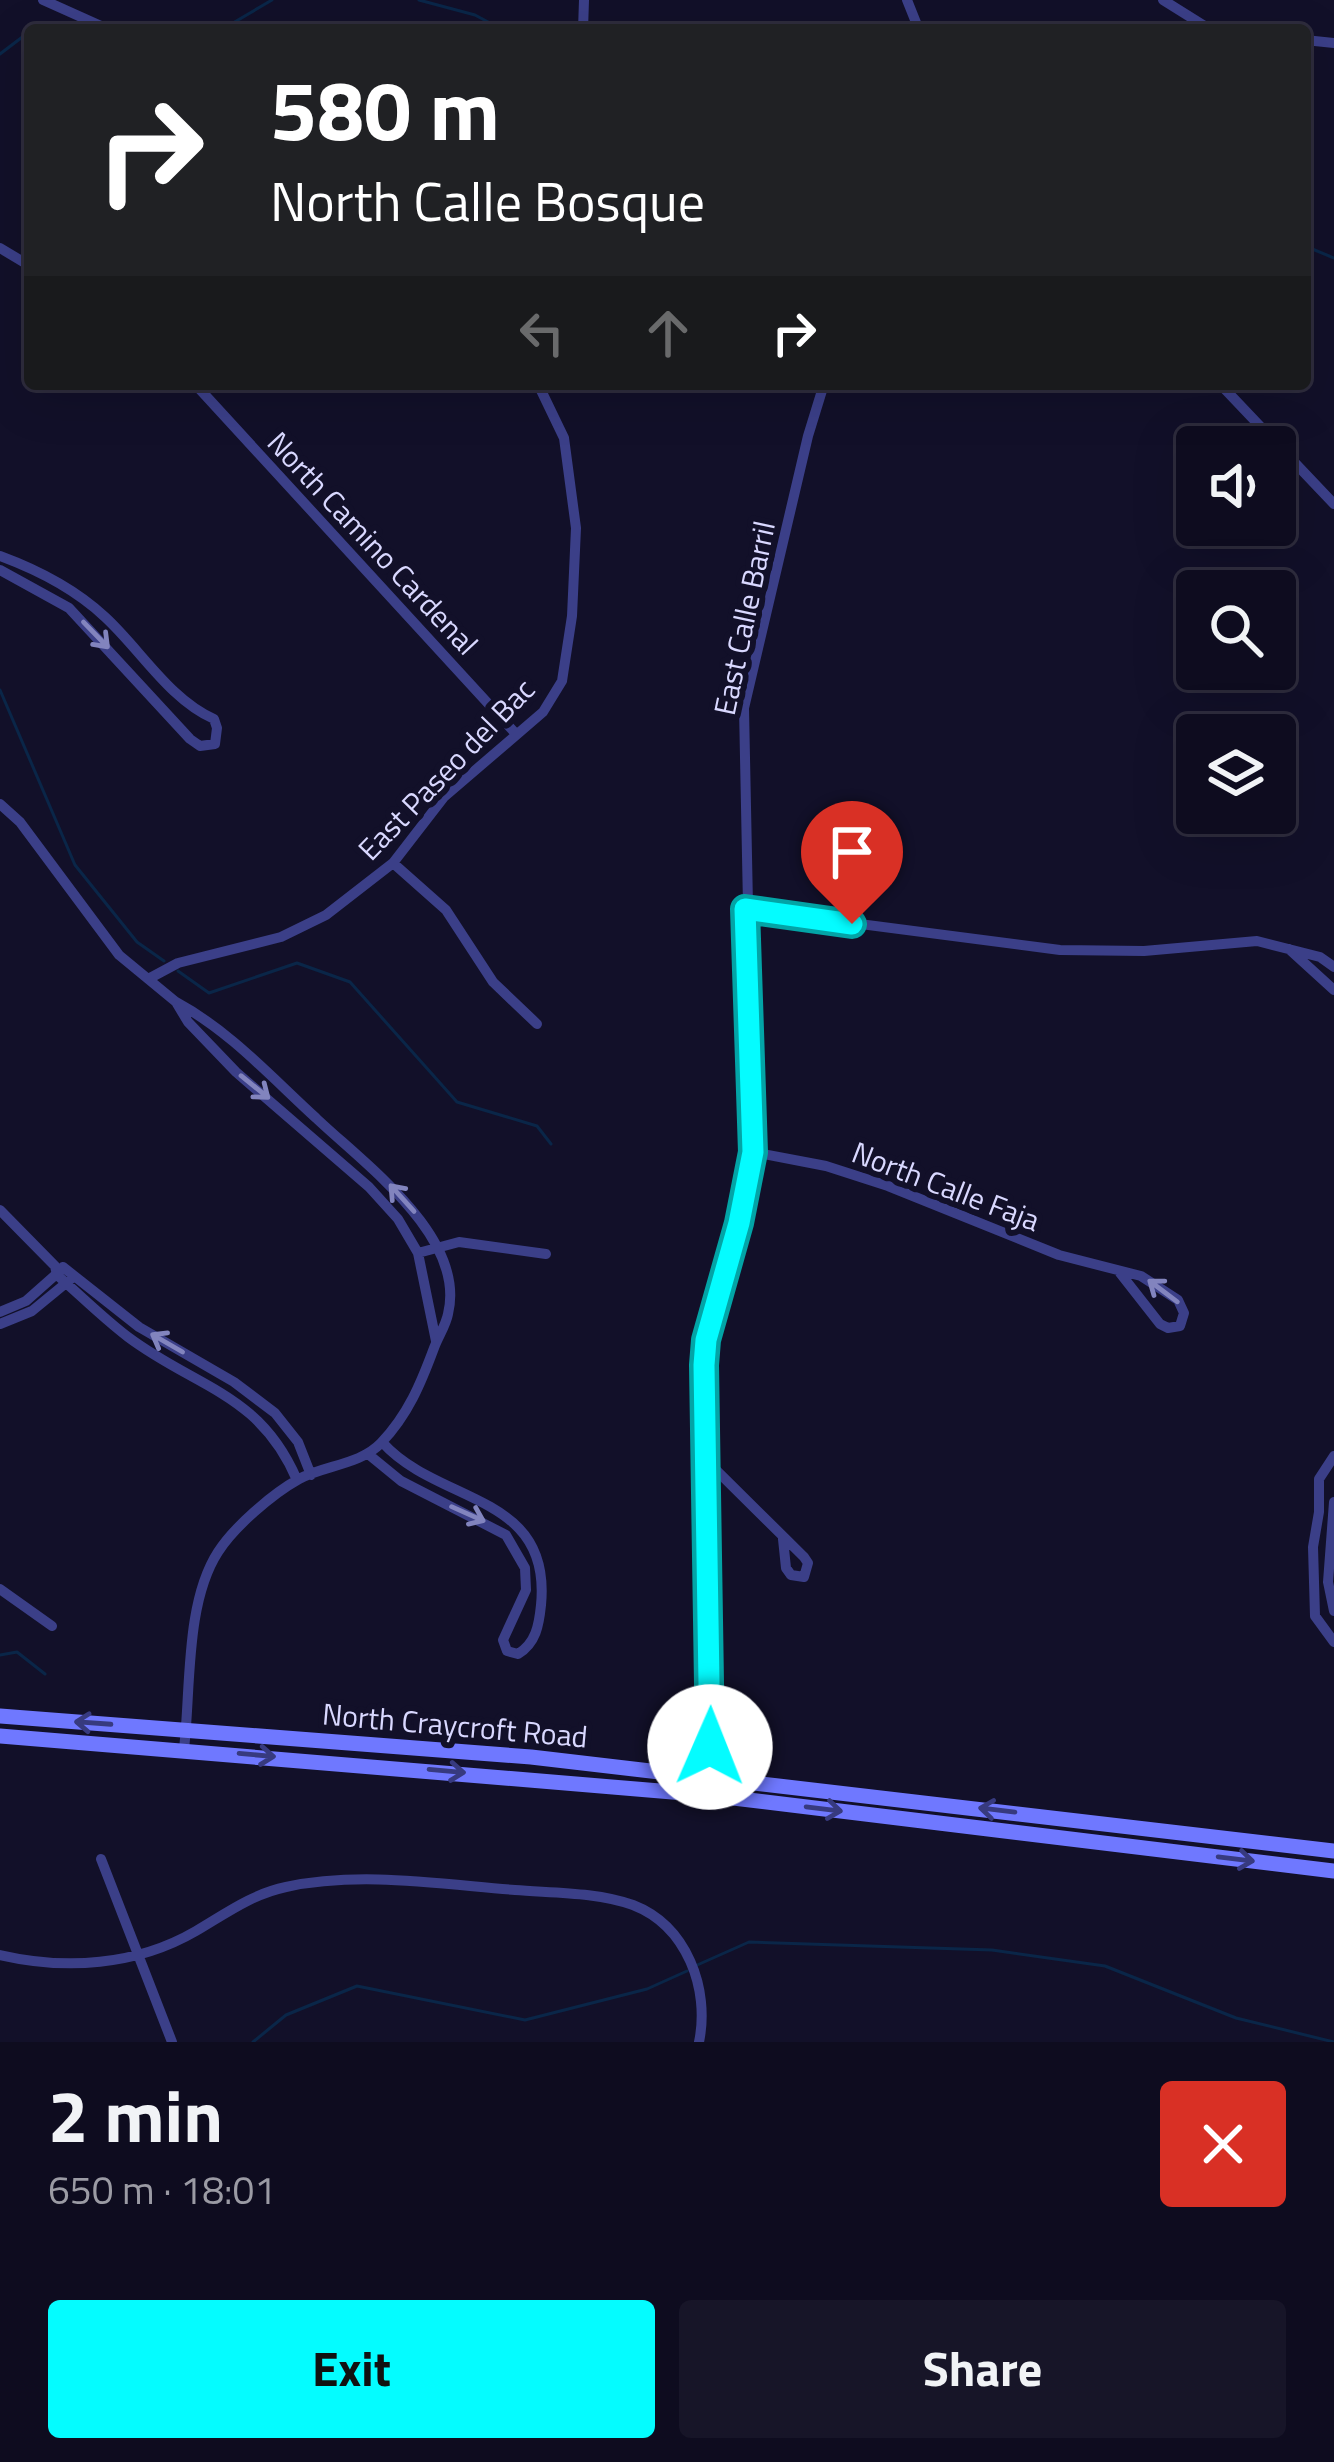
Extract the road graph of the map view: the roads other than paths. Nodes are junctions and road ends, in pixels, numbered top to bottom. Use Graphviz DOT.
graph roads {
  1 [pos="43,0"];
  2 [pos="1163,0"];
  3 [pos="97,24"];
  4 [pos="1201,24"];
  5 [pos="201,390"];
  6 [pos="541,390"];
  7 [pos="822,390"];
  8 [pos="1226,390"];
  9 [pos="1334,505"];
  10 [pos="0,556"];
  11 [pos="0,570"];
  12 [pos="516,734"];
  13 [pos="0,804"];
  14 [pos="393,863"];
  15 [pos="745,909"];
  16 [pos="1286,946"];
  17 [pos="1334,967"];
  18 [pos="150,978"];
  19 [pos="1334,990"];
  20 [pos="176,1002"];
  21 [pos="537,1024"];
  22 [pos="753,1152"];
  23 [pos="0,1210"];
  24 [pos="436,1247"];
  25 [pos="418,1252"];
  26 [pos="546,1255"];
  27 [pos="58,1269"];
  28 [pos="1120,1273"];
  29 [pos="70,1281"];
  30 [pos="0,1312"];
  31 [pos="0,1324"];
  32 [pos="436,1341"];
  33 [pos="199,1361"];
  34 [pos="187,1372"];
  35 [pos="382,1442"];
  36 [pos="368,1454"];
  37 [pos="1334,1456"];
  38 [pos="708,1462"];
  39 [pos="311,1474"];
  40 [pos="297,1480"];
  41 [pos="1334,1502"];
  42 [pos="783,1539"];
  43 [pos="0,1589"];
  44 [pos="1334,1611"];
  45 [pos="52,1626"];
  46 [pos="1334,1642"];
  47 [pos="0,1716"];
  48 [pos="186,1730"];
  49 [pos="0,1736"];
  50 [pos="184,1748"];
  51 [pos="710,1776"];
  52 [pos="708,1796"];
  53 [pos="1334,1851"];
  54 [pos="101,1859"];
  55 [pos="1334,1871"];
  56 [pos="137,1954"];
  57 [pos="0,1955"];
  58 [pos="172,2042"];
  59 [pos="699,2042"];
  1 -- 3 [label="street"];
  2 -- 4 [label="street"];
  5 -- 12 [label="street, North Camino Cardenal"];
  6 -- 12 [label="street, East Paseo del Bac"];
  7 -- 15 [label="street, East Calle Barril"];
  8 -- 9 [label="street"];
  11 -- 10 [label="street, one-way"];
  12 -- 14 [label="street, East Paseo del Bac"];
  13 -- 18 [label="street"];
  14 -- 18 [label="street, East Paseo del Bac"];
  14 -- 21 [label="street"];
  15 -- 16 [label="street"];
  15 -- 22 [label="street, East Calle Barril"];
  16 -- 17 [label="street"];
  16 -- 19 [label="street"];
  18 -- 20 [label="street"];
  24 -- 20 [label="street, one-way"];
  20 -- 25 [label="street, one-way"];
  22 -- 28 [label="street, North Calle Faja"];
  22 -- 38 [label="street, East Calle Barril"];
  23 -- 27 [label="street"];
  24 -- 25 [label="street"];
  24 -- 26 [label="street"];
  24 -- 32 [label="street"];
  25 -- 32 [label="street"];
  27 -- 29 [label="street"];
  27 -- 30 [label="street"];
  28 -- 28 [label="street, North Calle Faja, one-way"];
  29 -- 31 [label="street"];
  33 -- 29 [label="street, one-way"];
  29 -- 34 [label="street"];
  32 -- 35 [label="street"];
  33 -- 34 [label="street"];
  33 -- 39 [label="street"];
  34 -- 40 [label="street"];
  35 -- 36 [label="street"];
  36 -- 35 [label="street, one-way"];
  36 -- 39 [label="street"];
  37 -- 46 [label="street"];
  38 -- 42 [label="street"];
  38 -- 51 [label="street, East Calle Barril"];
  39 -- 40 [label="street"];
  40 -- 48 [label="street"];
  41 -- 44 [label="street"];
  43 -- 45 [label="street"];
  48 -- 47 [label="main road, North Craycroft Road, one-way"];
  48 -- 50 [label="street"];
  48 -- 51 [label="main road, North Craycroft Road"];
  49 -- 50 [label="main road, North Craycroft Road"];
  50 -- 52 [label="main road, North Craycroft Road, one-way"];
  51 -- 52 [label="street, East Calle Barril"];
  53 -- 51 [label="main road, North Craycroft Road, one-way"];
  52 -- 55 [label="main road, North Craycroft Road, one-way"];
  54 -- 56 [label="street"];
  56 -- 57 [label="street"];
  56 -- 58 [label="street"];
  56 -- 59 [label="street"];
}
